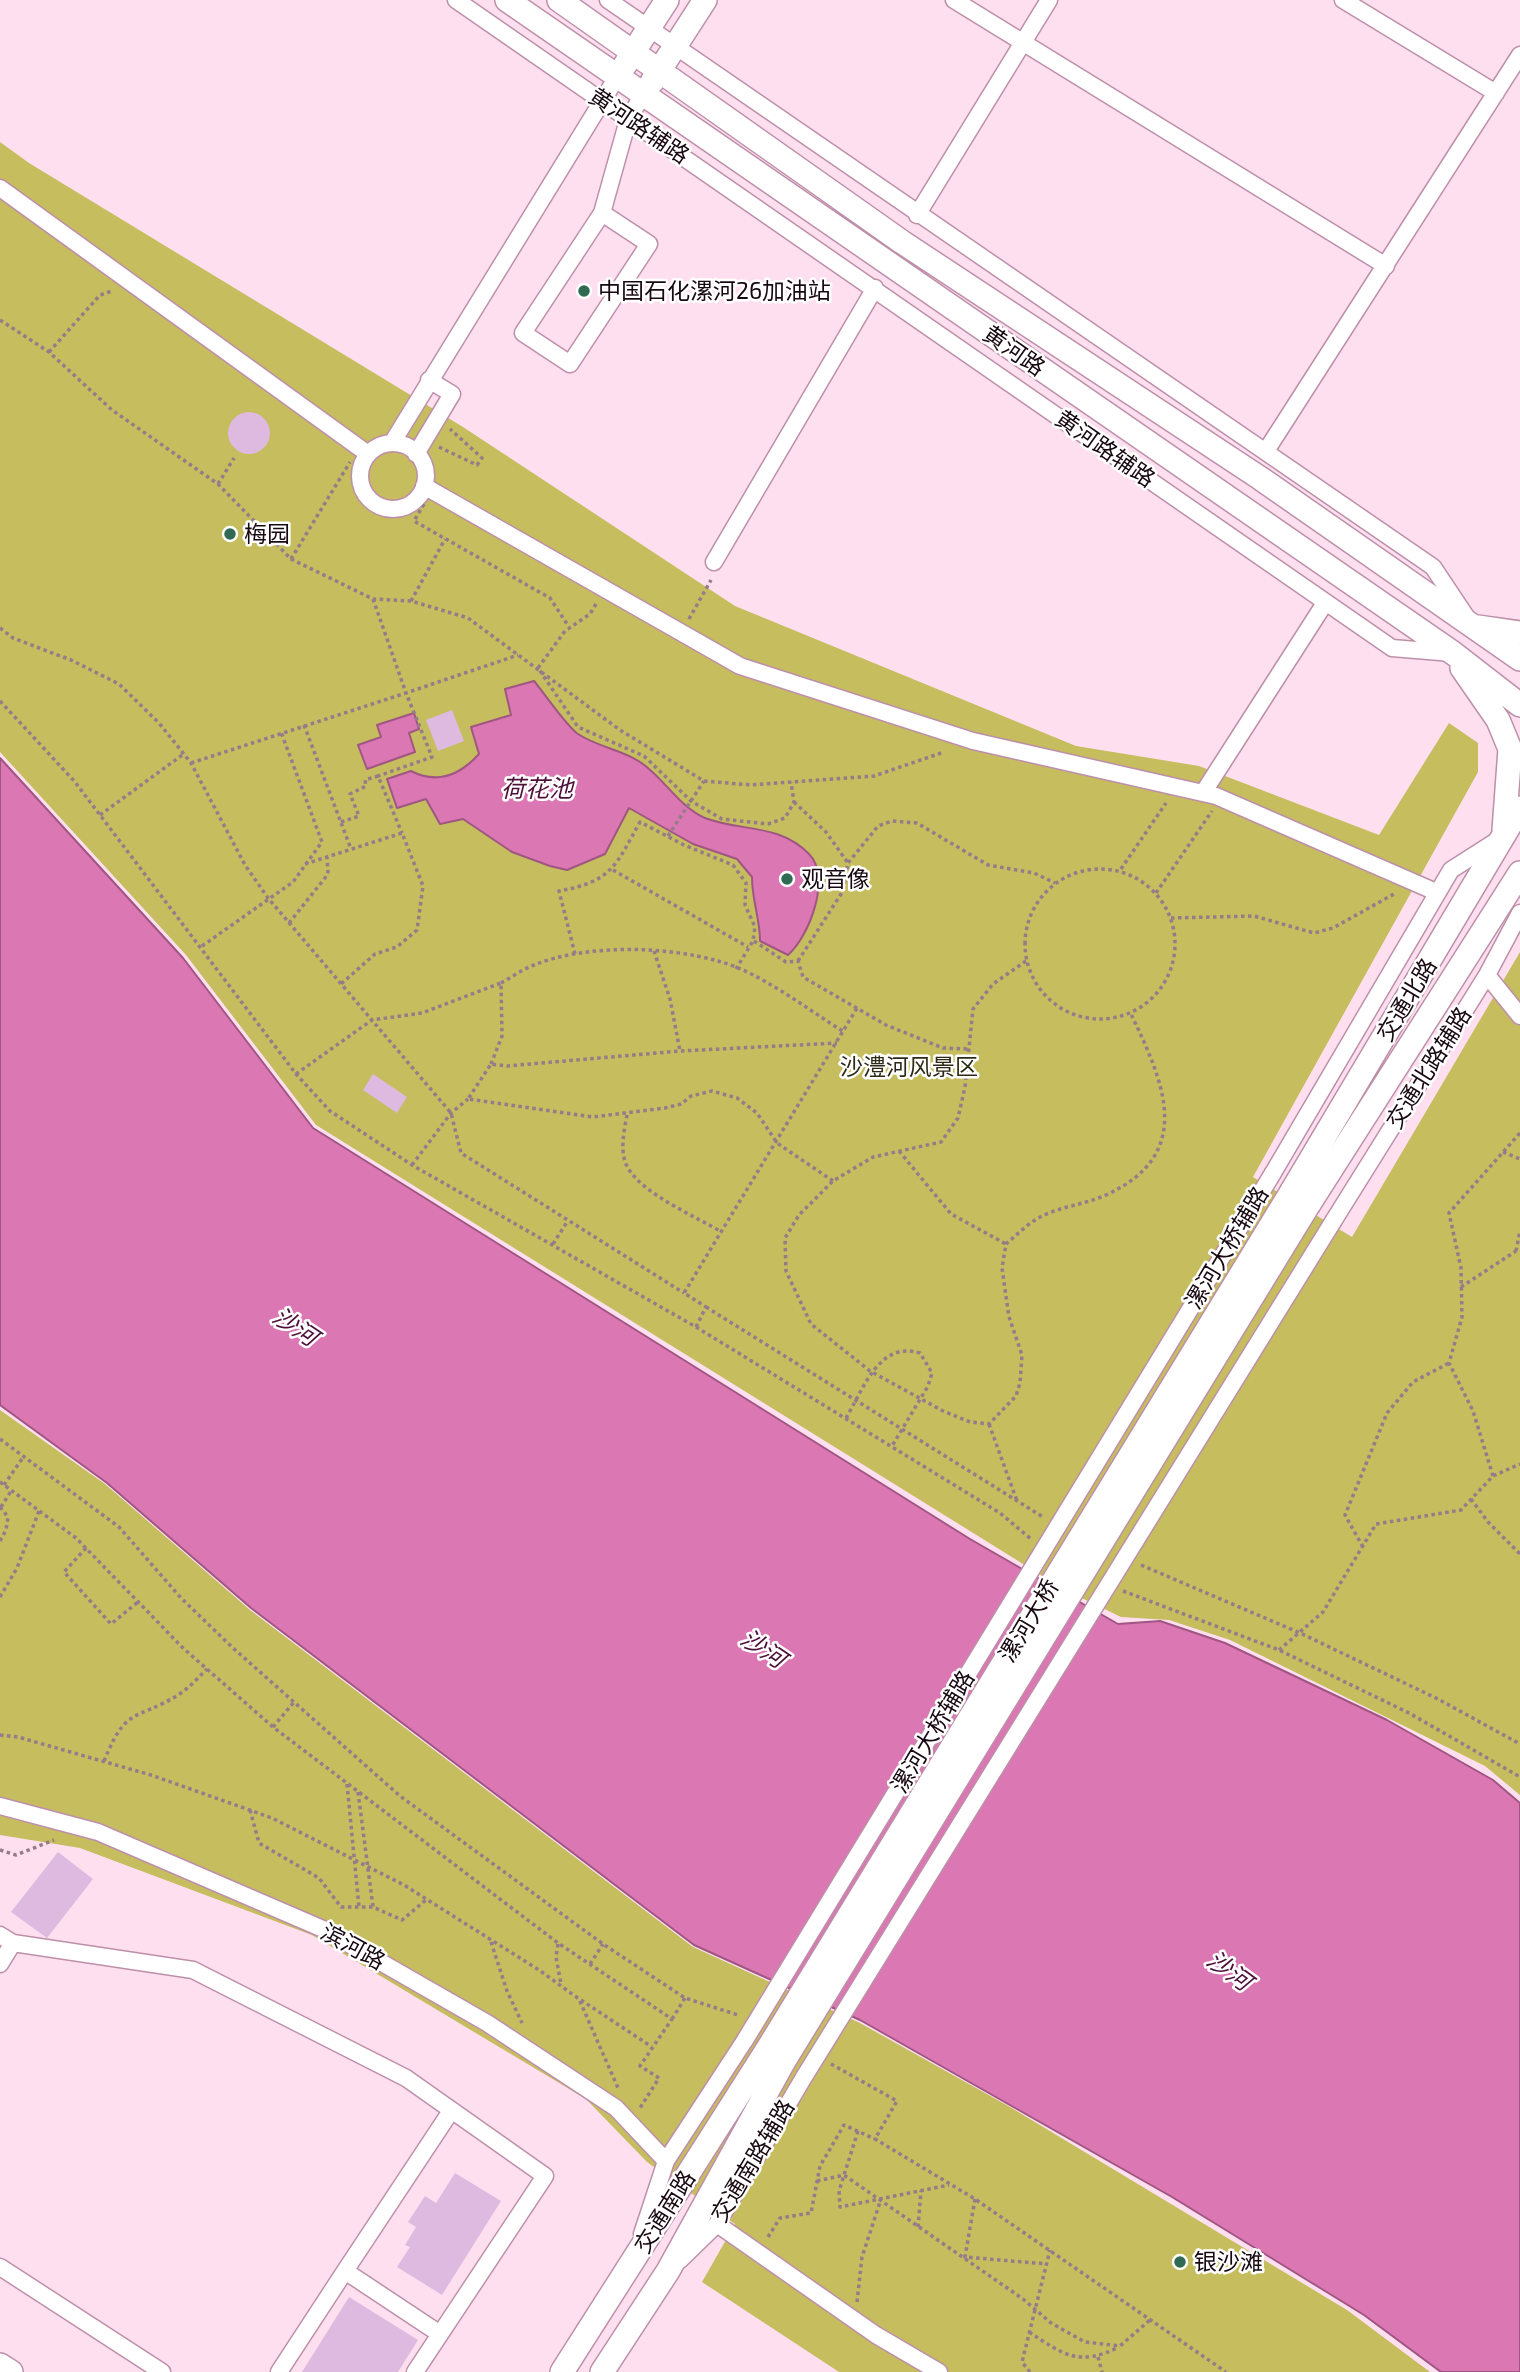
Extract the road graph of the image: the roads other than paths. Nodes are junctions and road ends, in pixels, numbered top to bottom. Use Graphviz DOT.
graph roads {
  1 [pos="456,0"];
  2 [pos="507,0"];
  3 [pos="559,0"];
  4 [pos="608,0"];
  5 [pos="667,0"];
  6 [pos="705,0"];
  7 [pos="954,0"];
  8 [pos="1049,0"];
  9 [pos="1343,0"];
  10 [pos="649,29"];
  11 [pos="1023,43"];
  12 [pos="675,47"];
  13 [pos="633,52"];
  14 [pos="1520,55"];
  15 [pos="660,71"];
  16 [pos="617,77"];
  17 [pos="1496,93"];
  18 [pos="642,96"];
  19 [pos="602,102"];
  20 [pos="628,120"];
  21 [pos="0,188"];
  22 [pos="602,213"];
  23 [pos="917,215"];
  24 [pos="1386,266"];
  25 [pos="875,288"];
  26 [pos="429,380"];
  27 [pos="392,443"];
  28 [pos="420,447"];
  29 [pos="1266,451"];
  30 [pos="365,458"];
  31 [pos="428,488"];
  32 [pos="714,562"];
  33 [pos="1325,603"];
  34 [pos="1473,626"];
  35 [pos="1520,633"];
  36 [pos="1453,653"];
  37 [pos="1520,659"];
  38 [pos="1520,705"];
  39 [pos="1203,793"];
  40 [pos="1520,808"];
  41 [pos="1503,837"];
  42 [pos="1520,873"];
  43 [pos="1436,892"];
  44 [pos="1520,912"];
  45 [pos="1487,975"];
  46 [pos="1520,1016"];
  47 [pos="1301,1197"];
  48 [pos="0,1807"];
  49 [pos="7,1939"];
  50 [pos="0,1964"];
  51 [pos="775,2056"];
  52 [pos="804,2077"];
  53 [pos="451,2111"];
  54 [pos="666,2161"];
  55 [pos="717,2224"];
  56 [pos="633,2261"];
  57 [pos="0,2267"];
  58 [pos="345,2271"];
  59 [pos="668,2271"];
  60 [pos="440,2334"];
  61 [pos="0,2365"];
  62 [pos="10,2372"];
  63 [pos="162,2372"];
  64 [pos="279,2372"];
  65 [pos="415,2372"];
  66 [pos="562,2372"];
  67 [pos="602,2372"];
  68 [pos="939,2372"];
  1 -- 19 [label="street, 黄河路辅路"];
  2 -- 16 [label="main road, 黄河路"];
  3 -- 13 [label="main road, 黄河路"];
  4 -- 10 [label="street"];
  5 -- 10 [label="main road"];
  6 -- 12 [label="main road"];
  7 -- 11 [label="street"];
  8 -- 11 [label="street"];
  9 -- 17 [label="street"];
  10 -- 12 [label="street"];
  10 -- 13 [label="main road"];
  11 -- 23 [label="street"];
  11 -- 24 [label="street"];
  12 -- 15 [label="main road"];
  12 -- 23 [label="street"];
  13 -- 15 [label="main road, 黄河路"];
  13 -- 16 [label="main road"];
  14 -- 17 [label="street"];
  15 -- 18 [label="main road"];
  15 -- 34 [label="main road, 黄河路"];
  16 -- 18 [label="main road, 黄河路"];
  16 -- 19 [label="street"];
  17 -- 24 [label="street"];
  18 -- 20 [label="street"];
  18 -- 36 [label="main road, 黄河路"];
  19 -- 20 [label="street, 黄河路辅路"];
  19 -- 26 [label="street"];
  20 -- 22 [label="street"];
  20 -- 25 [label="street, 黄河路辅路"];
  21 -- 30 [label="street"];
  22 -- 22 [label="street"];
  23 -- 29 [label="street"];
  24 -- 29 [label="street"];
  25 -- 32 [label="street"];
  25 -- 33 [label="street, 黄河路辅路"];
  26 -- 27 [label="street"];
  26 -- 28 [label="street"];
  27 -- 28 [label="street"];
  27 -- 30 [label="street"];
  28 -- 31 [label="street"];
  29 -- 34 [label="street"];
  30 -- 31 [label="street"];
  31 -- 39 [label="street"];
  33 -- 36 [label="street, 黄河路辅路"];
  33 -- 39 [label="street"];
  34 -- 35 [label="main road"];
  34 -- 37 [label="main road, 黄河路"];
  36 -- 38 [label="main road, 黄河路"];
  36 -- 41 [label="main road"];
  39 -- 43 [label="street"];
  40 -- 41 [label="main road, 交通北路"];
  41 -- 43 [label="street"];
  41 -- 47 [label="main road, 交通北路"];
  42 -- 47 [label="main road, 交通北路"];
  43 -- 54 [label="street, 漯河大桥辅路, bridge"];
  44 -- 45 [label="street, 交通北路辅路"];
  45 -- 46 [label="street"];
  45 -- 52 [label="street, 交通北路辅路, bridge"];
  47 -- 51 [label="main road, 漯河大桥, bridge"];
  48 -- 54 [label="street, 滨河路"];
  49 -- 50 [label="street"];
  49 -- 53 [label="street"];
  51 -- 56 [label="main road, 交通南路"];
  51 -- 59 [label="main road, 交通南路"];
  52 -- 55 [label="street, 交通南路辅路"];
  53 -- 58 [label="street"];
  53 -- 60 [label="street"];
  54 -- 56 [label="street"];
  55 -- 59 [label="street, 交通南路辅路"];
  55 -- 68 [label="street"];
  56 -- 66 [label="main road, 交通南路"];
  57 -- 63 [label="street"];
  58 -- 60 [label="street"];
  58 -- 64 [label="street"];
  59 -- 67 [label="main road, 交通南路"];
  60 -- 65 [label="street"];
  61 -- 62 [label="main road"];
}
